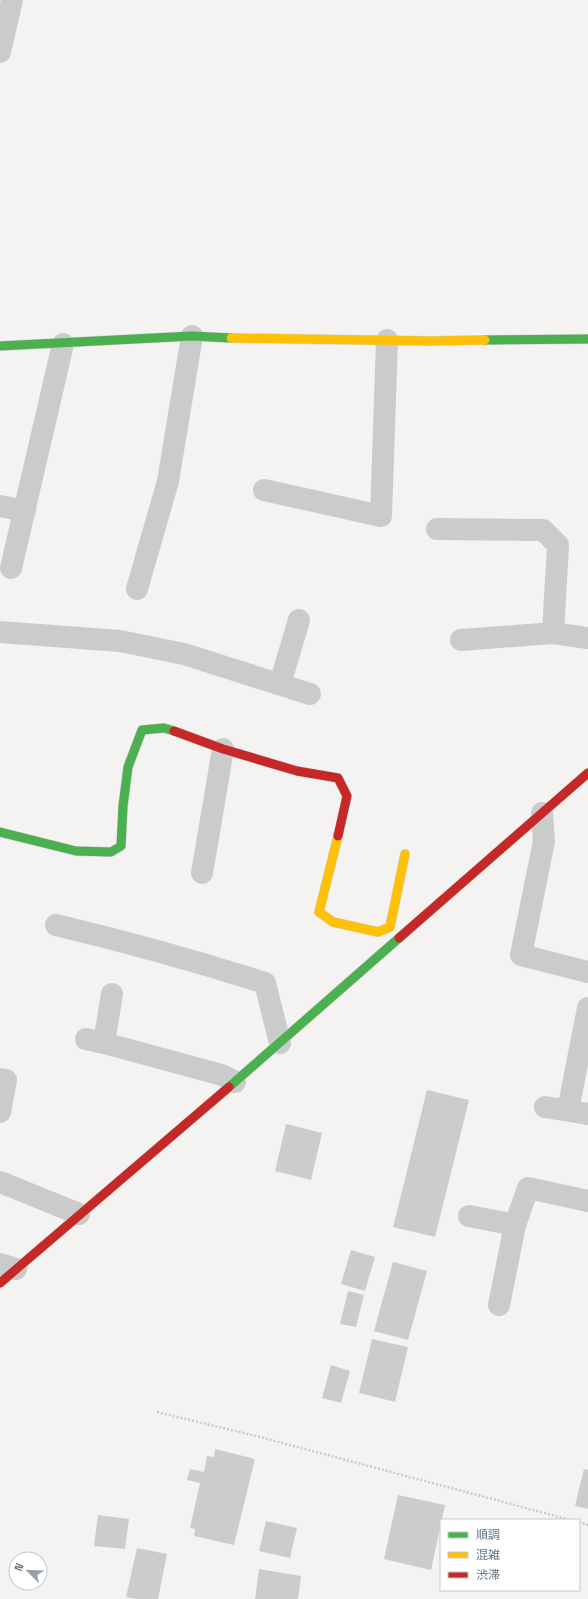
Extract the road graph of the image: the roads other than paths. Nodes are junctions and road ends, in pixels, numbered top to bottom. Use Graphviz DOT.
graph roads {
  1 [pos="12,0"];
  2 [pos="0,52"];
  3 [pos="192,336"];
  4 [pos="588,339"];
  5 [pos="387,340"];
  6 [pos="63,344"];
  7 [pos="0,346"];
  8 [pos="264,490"];
  9 [pos="0,506"];
  10 [pos="25,511"];
  11 [pos="437,530"];
  12 [pos="11,568"];
  13 [pos="137,589"];
  14 [pos="299,620"];
  15 [pos="0,632"];
  16 [pos="553,633"];
  17 [pos="588,638"];
  18 [pos="461,640"];
  19 [pos="280,684"];
  20 [pos="310,694"];
  21 [pos="223,749"];
  22 [pos="588,773"];
  23 [pos="542,813"];
  24 [pos="0,832"];
  25 [pos="405,854"];
  26 [pos="202,873"];
  27 [pos="56,926"];
  28 [pos="588,972"];
  29 [pos="112,994"];
  30 [pos="588,1008"];
  31 [pos="280,1043"];
  32 [pos="0,1079"];
  33 [pos="235,1082"];
  34 [pos="545,1107"];
  35 [pos="0,1112"];
  36 [pos="578,1112"];
  37 [pos="0,1182"];
  38 [pos="588,1201"];
  39 [pos="79,1214"];
  40 [pos="469,1216"];
  41 [pos="516,1225"];
  42 [pos="8,1267"];
  43 [pos="0,1283"];
  44 [pos="499,1305"];
  1 -- 2 [label="street"];
  3 -- 5 [label="street"];
  3 -- 6 [label="street"];
  3 -- 13 [label="street"];
  4 -- 5 [label="street"];
  5 -- 8 [label="street"];
  6 -- 7 [label="street"];
  6 -- 10 [label="street"];
  9 -- 10 [label="street"];
  10 -- 12 [label="street"];
  11 -- 16 [label="street"];
  14 -- 19 [label="street"];
  15 -- 19 [label="street"];
  16 -- 17 [label="street"];
  16 -- 18 [label="street"];
  19 -- 20 [label="street"];
  21 -- 24 [label="street"];
  21 -- 25 [label="street"];
  21 -- 26 [label="street"];
  22 -- 23 [label="street"];
  23 -- 28 [label="street"];
  23 -- 31 [label="street"];
  27 -- 31 [label="street"];
  29 -- 33 [label="street"];
  30 -- 36 [label="street"];
  31 -- 33 [label="street"];
  32 -- 35 [label="street"];
  33 -- 39 [label="street"];
  34 -- 36 [label="street"];
  37 -- 39 [label="street"];
  38 -- 41 [label="street"];
  39 -- 42 [label="street"];
  40 -- 41 [label="street"];
  41 -- 44 [label="street"];
  42 -- 43 [label="street"];
}
